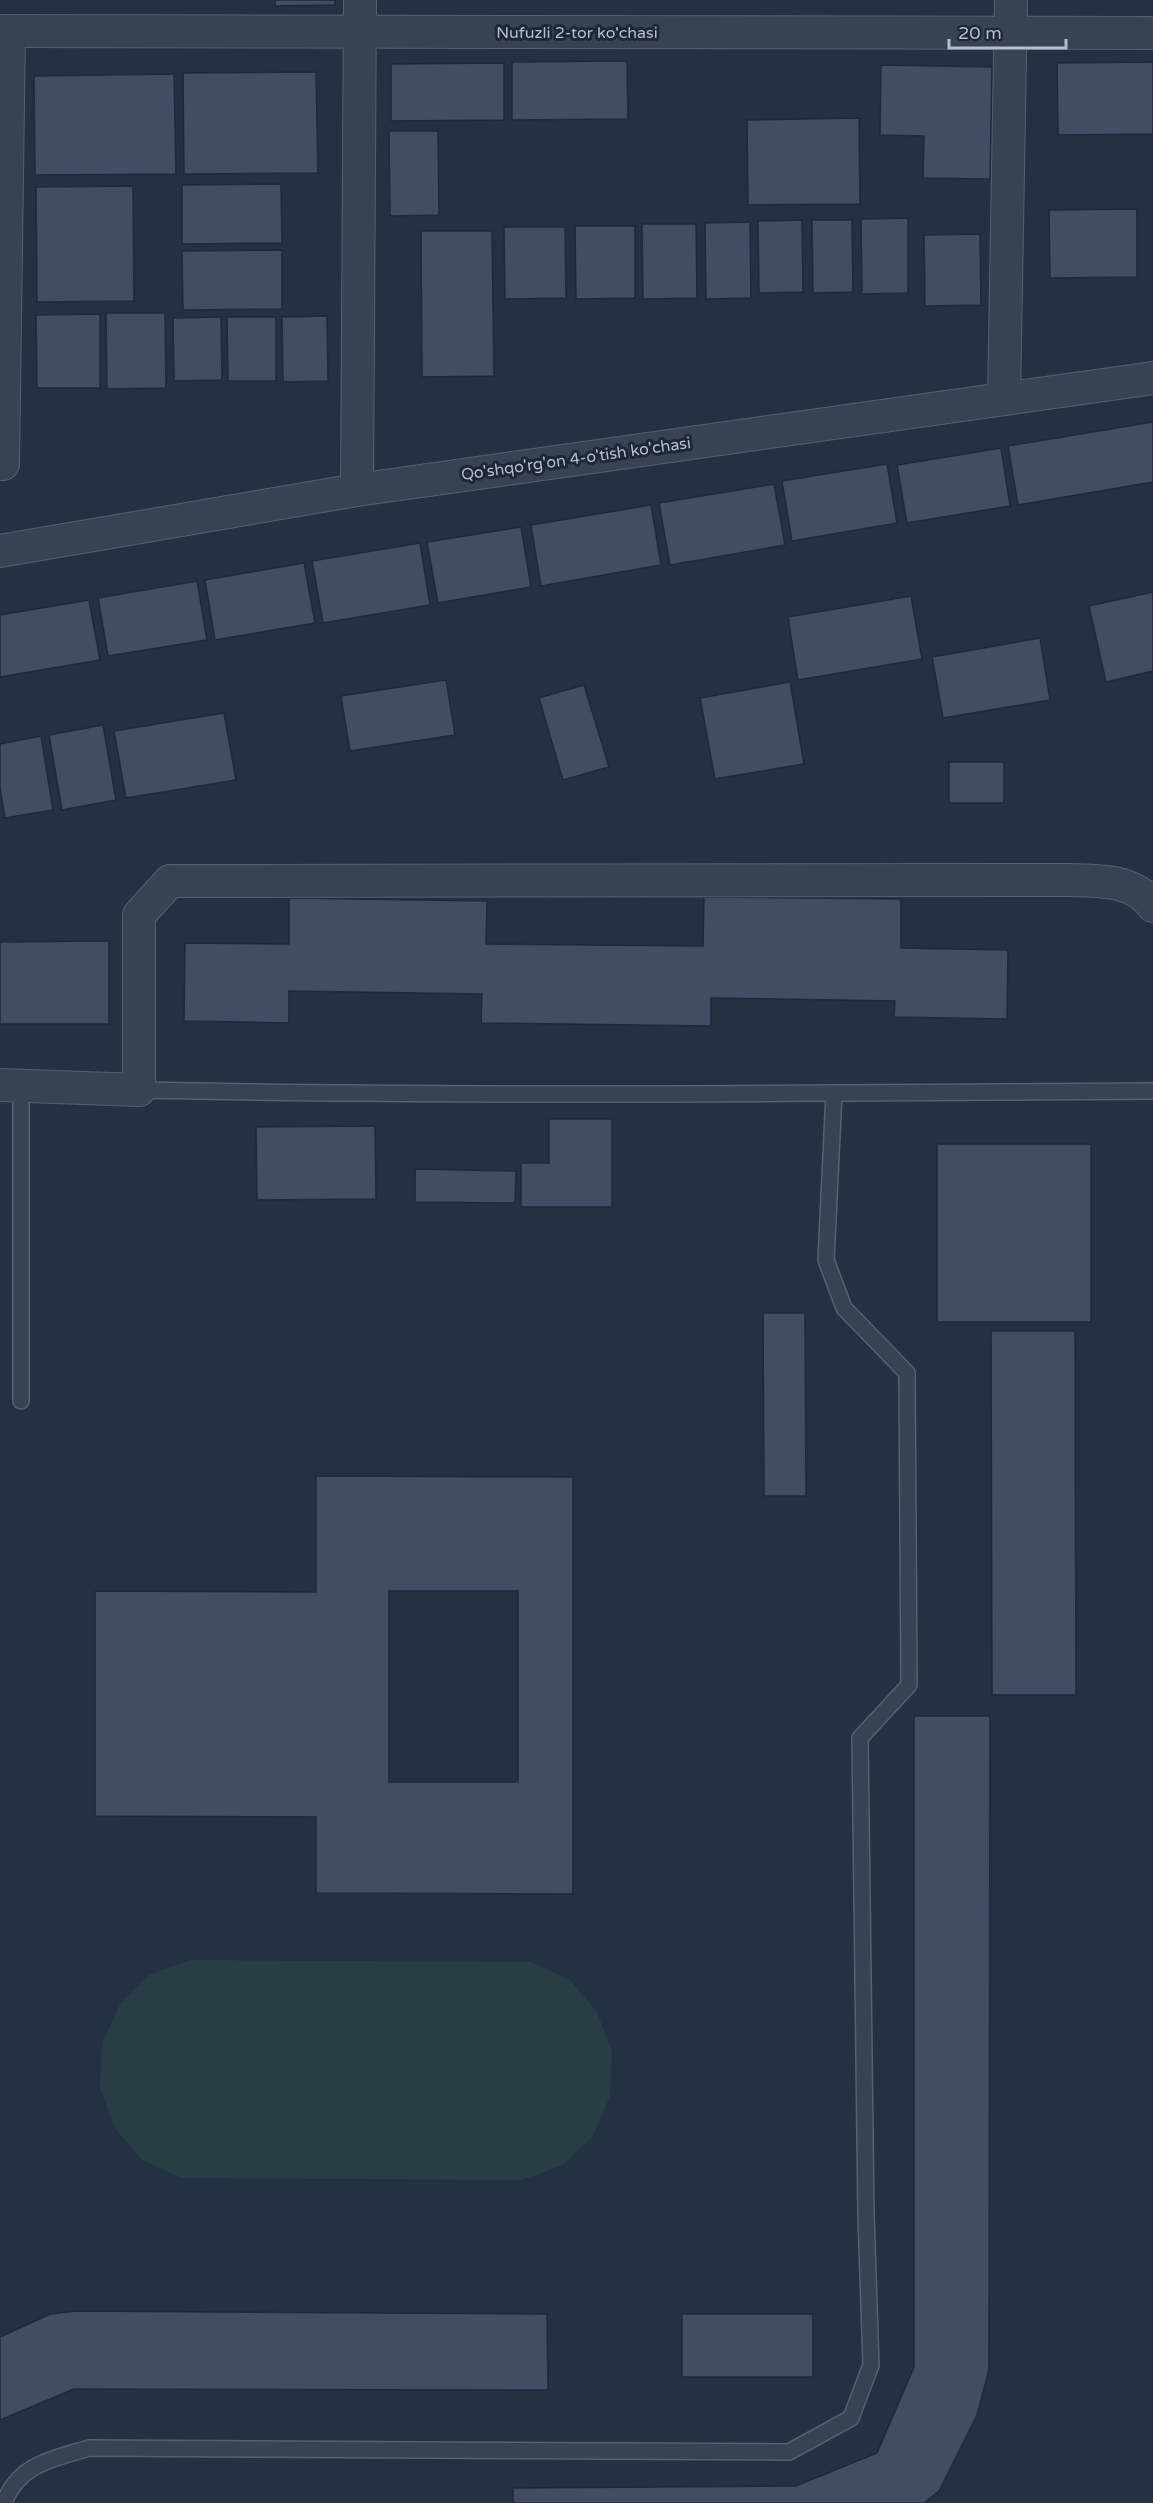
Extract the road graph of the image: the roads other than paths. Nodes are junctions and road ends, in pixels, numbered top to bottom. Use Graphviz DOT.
graph roads {
  1 [pos="360,0"];
  2 [pos="1011,0"];
  3 [pos="4,31"];
  4 [pos="360,32"];
  5 [pos="1153,33"];
  6 [pos="1010,34"];
  7 [pos="1153,378"];
  8 [pos="1004,399"];
  9 [pos="3,464"];
  10 [pos="357,490"];
  11 [pos="0,551"];
  12 [pos="1153,906"];
  13 [pos="10,1086"];
  14 [pos="139,1090"];
  15 [pos="1153,1091"];
  16 [pos="834,1093"];
  17 [pos="21,1401"];
  18 [pos="4,2503"];
  1 -- 4 [label="street"];
  2 -- 6 [label="street"];
  3 -- 4 [label="street, Nufuzli 2-tor ko'chasi"];
  3 -- 9 [label="street"];
  4 -- 6 [label="street, Nufuzli 2-tor ko'chasi"];
  4 -- 10 [label="street"];
  5 -- 6 [label="street, Nufuzli 2-tor ko'chasi"];
  6 -- 8 [label="street"];
  7 -- 8 [label="street, Qo'shqo'rg'on 4-o'tish ko'chasi"];
  8 -- 10 [label="street, Qo'shqo'rg'on 4-o'tish ko'chasi"];
  10 -- 11 [label="street, Qo'shqo'rg'on 4-o'tish ko'chasi"];
  12 -- 14 [label="street"];
  13 -- 14 [label="street"];
  13 -- 17 [label="lane"];
  14 -- 16 [label="lane"];
  15 -- 16 [label="lane"];
  16 -- 18 [label="lane"];
}
